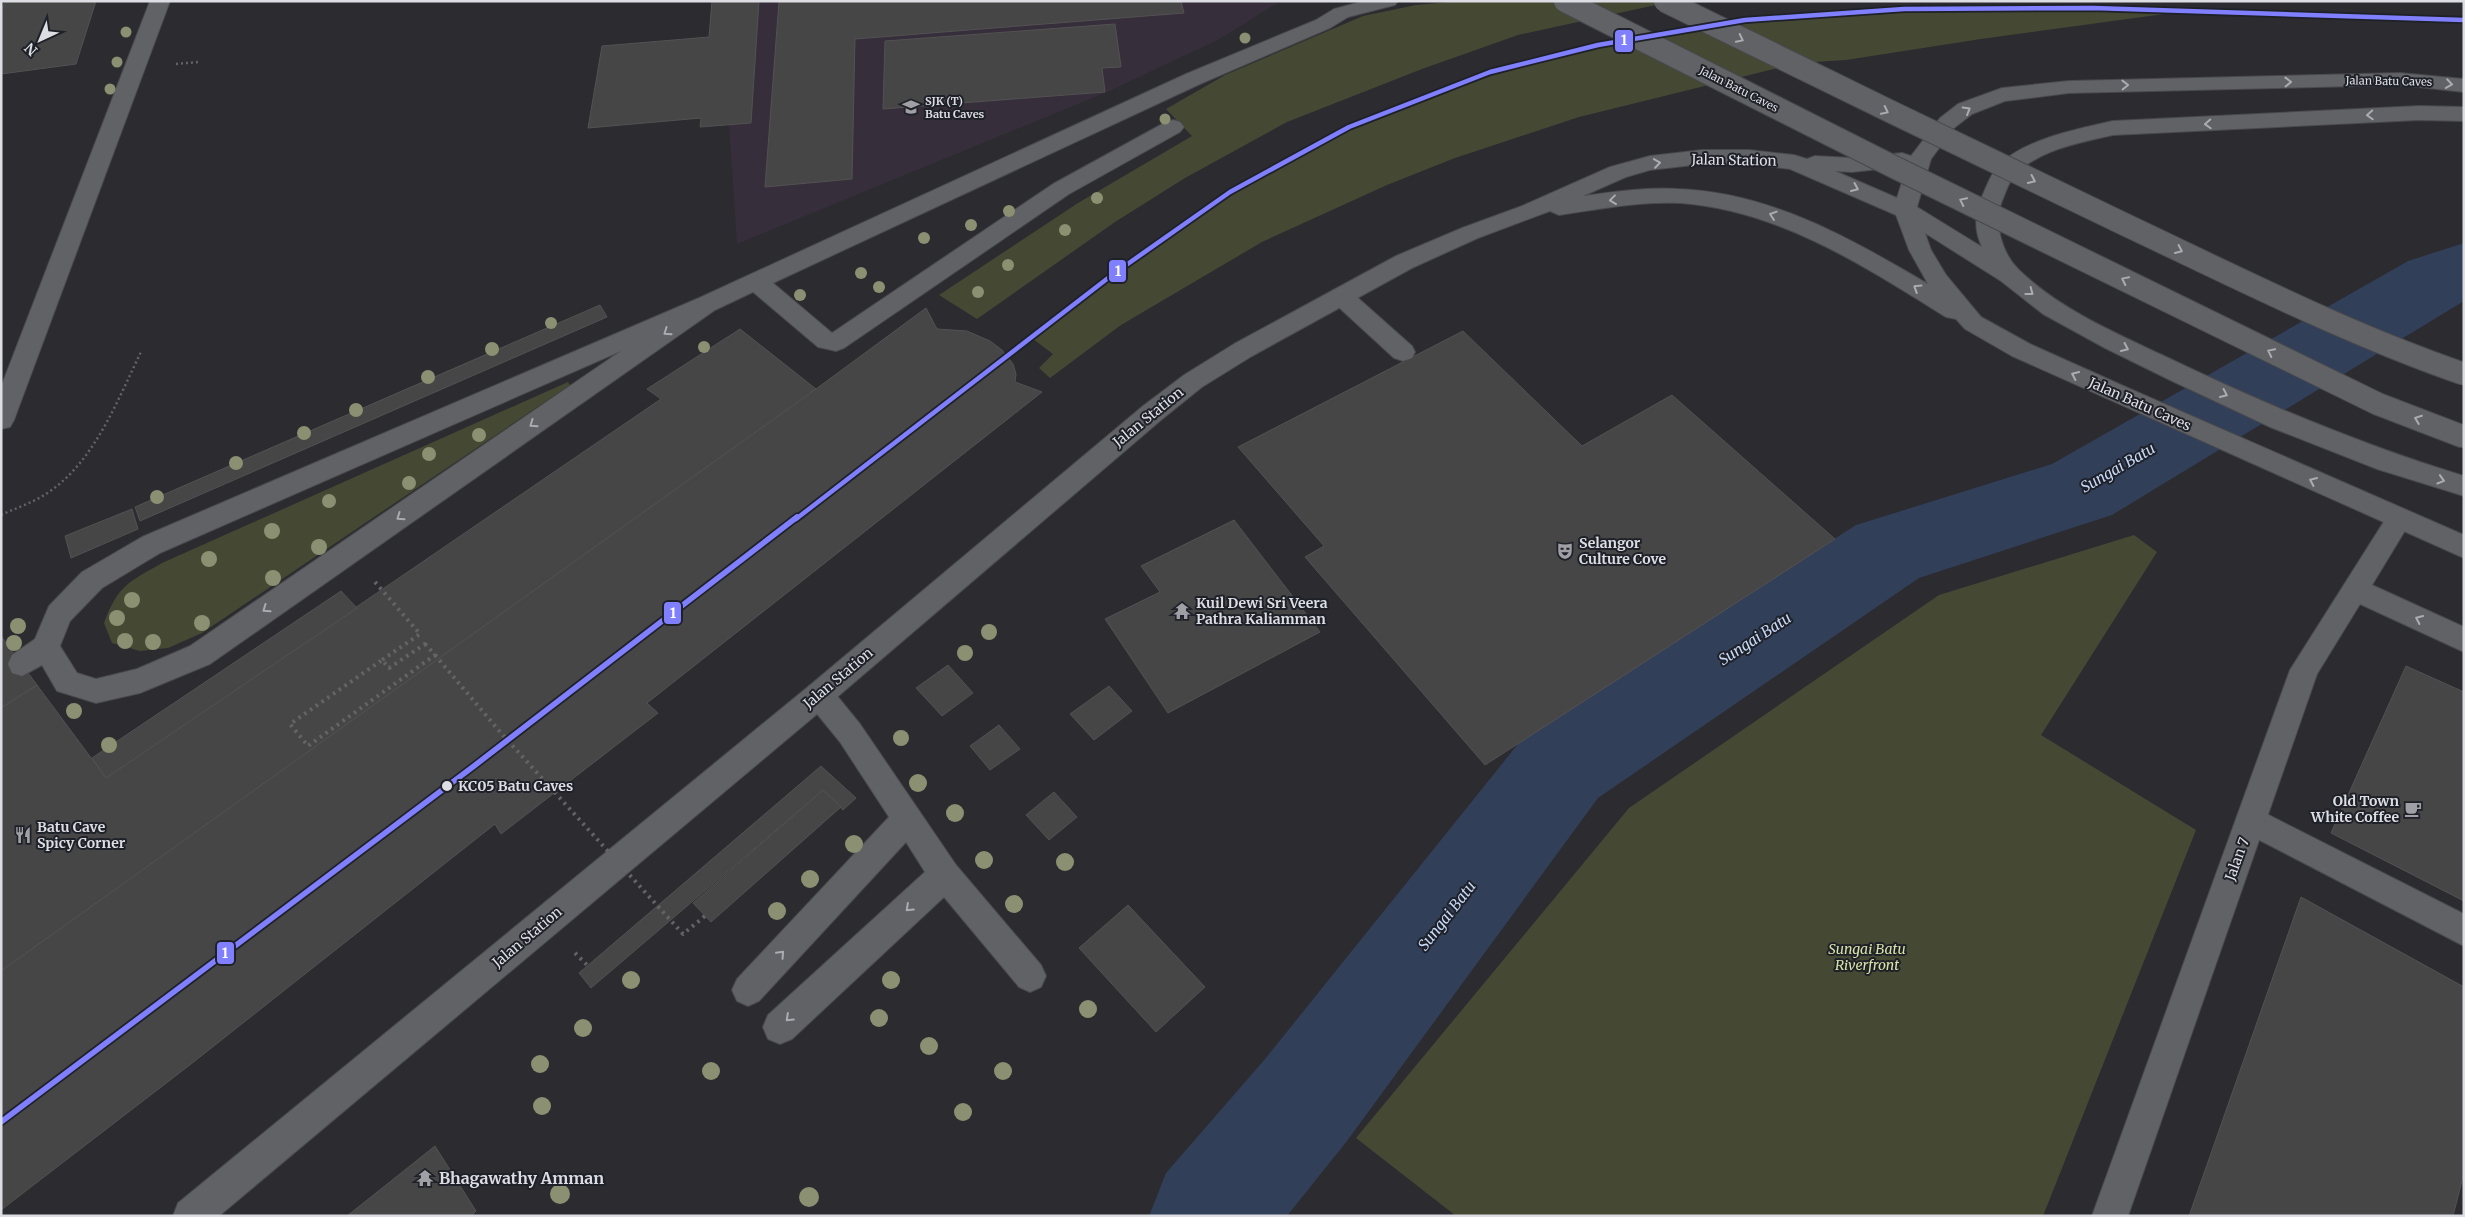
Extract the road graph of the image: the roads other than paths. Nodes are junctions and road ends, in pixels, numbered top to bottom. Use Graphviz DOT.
graph roads {
  1 [pos="160,1"];
  2 [pos="1388,1"];
  3 [pos="1565,1"];
  4 [pos="1665,1"];
  5 [pos="1345,7"];
  6 [pos="2464,86"];
  7 [pos="2464,114"];
  8 [pos="1173,127"];
  9 [pos="1921,157"];
  10 [pos="1794,162"];
  11 [pos="1905,210"];
  12 [pos="1530,211"];
  13 [pos="2009,275"];
  14 [pos="756,282"];
  15 [pos="1341,296"];
  16 [pos="707,304"];
  17 [pos="1973,323"];
  18 [pos="1404,352"];
  19 [pos="2464,374"];
  20 [pos="1,420"];
  21 [pos="2464,437"];
  22 [pos="2464,486"];
  23 [pos="2399,519"];
  24 [pos="2464,546"];
  25 [pos="2356,590"];
  26 [pos="2464,640"];
  27 [pos="46,647"];
  28 [pos="22,664"];
  29 [pos="819,695"];
  30 [pos="907,819"];
  31 [pos="2250,820"];
  32 [pos="945,875"];
  33 [pos="2464,931"];
  34 [pos="1030,976"];
  35 [pos="748,990"];
  36 [pos="780,1027"];
  37 [pos="191,1216"];
  38 [pos="2110,1216"];
  1 -- 20 [label="main road"];
  2 -- 5 [label="main road"];
  21 -- 3 [label="main road, Jalan Batu Caves, one-way, bridge"];
  4 -- 19 [label="main road, one-way, bridge"];
  5 -- 14 [label="main road"];
  9 -- 6 [label="main road, Jalan Batu Caves, one-way"];
  7 -- 13 [label="main road, one-way"];
  8 -- 14 [label="main road"];
  9 -- 10 [label="main road"];
  9 -- 11 [label="main road, Jalan Batu Caves"];
  10 -- 11 [label="main road, Jalan Station, one-way"];
  12 -- 10 [label="main road, Jalan Station, one-way"];
  11 -- 13 [label="main road, Jalan Station"];
  11 -- 17 [label="main road, Jalan Batu Caves"];
  12 -- 15 [label="main road, Jalan Station"];
  17 -- 12 [label="main road, Jalan Station, one-way"];
  13 -- 22 [label="main road, one-way"];
  14 -- 16 [label="main road"];
  15 -- 18 [label="main road"];
  15 -- 29 [label="main road, Jalan Station"];
  16 -- 27 [label="main road"];
  16 -- 27 [label="main road, one-way"];
  23 -- 17 [label="main road, Jalan Batu Caves, one-way"];
  23 -- 24 [label="main road, Jalan Batu Caves"];
  23 -- 25 [label="main road, Jalan 7"];
  26 -- 25 [label="main road, one-way"];
  25 -- 31 [label="main road, Jalan 7"];
  27 -- 28 [label="main road"];
  29 -- 30 [label="main road"];
  29 -- 37 [label="main road, Jalan Station"];
  30 -- 32 [label="main road"];
  35 -- 30 [label="main road, one-way"];
  31 -- 33 [label="main road"];
  31 -- 38 [label="main road, Jalan 7"];
  32 -- 34 [label="main road"];
  32 -- 36 [label="main road, one-way"];
}
